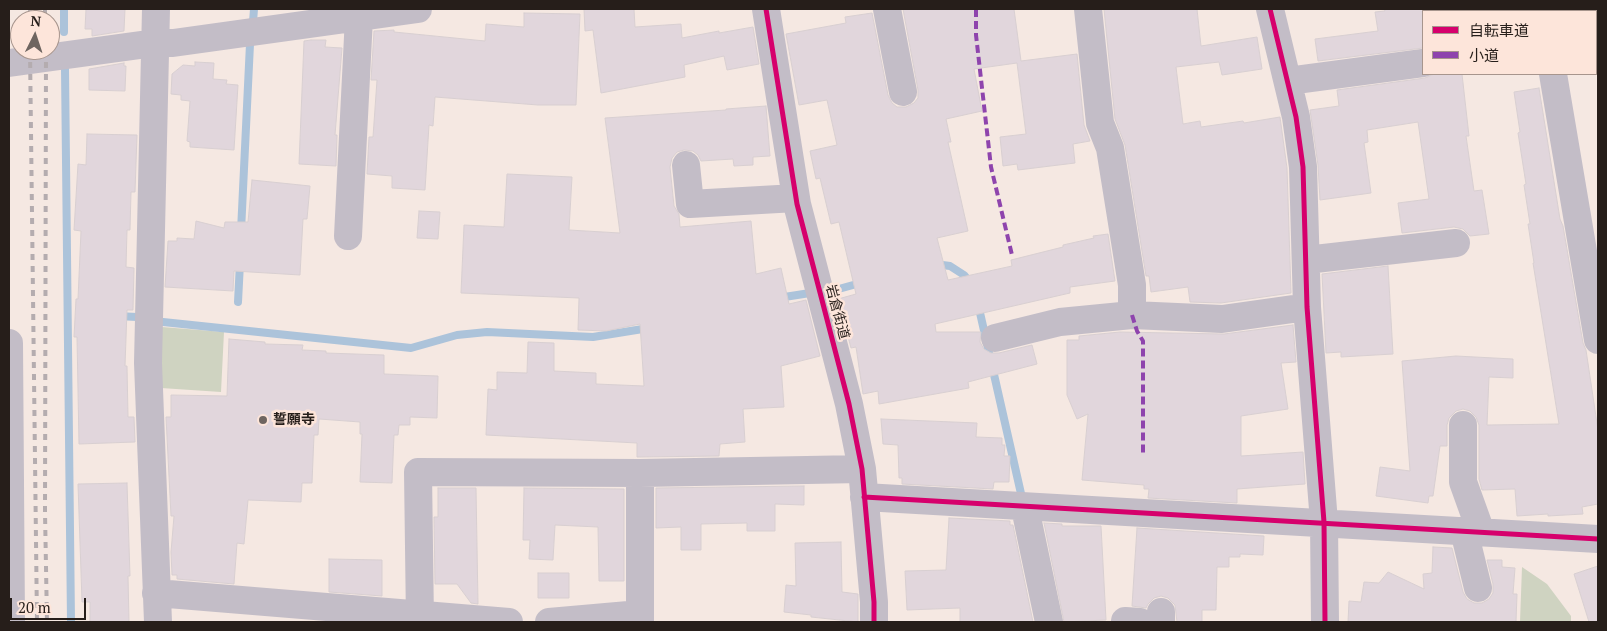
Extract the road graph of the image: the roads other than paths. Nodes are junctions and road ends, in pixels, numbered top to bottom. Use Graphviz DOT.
graph roads {
  1 [pos="156,9"];
  2 [pos="418,9"];
  3 [pos="766,9"];
  4 [pos="887,9"];
  5 [pos="1088,9"];
  6 [pos="1270,9"];
  7 [pos="359,17"];
  8 [pos="155,43"];
  9 [pos="9,63"];
  10 [pos="1422,63"];
  11 [pos="1553,75"];
  12 [pos="1288,81"];
  13 [pos="902,92"];
  14 [pos="686,164"];
  15 [pos="796,198"];
  16 [pos="348,236"];
  17 [pos="1456,243"];
  18 [pos="1306,260"];
  19 [pos="1307,306"];
  20 [pos="1132,316"];
  21 [pos="995,338"];
  22 [pos="1598,340"];
  23 [pos="9,343"];
  24 [pos="1462,425"];
  25 [pos="9,433"];
  26 [pos="862,469"];
  27 [pos="640,473"];
  28 [pos="864,497"];
  29 [pos="1025,508"];
  30 [pos="1324,522"];
  31 [pos="1473,531"];
  32 [pos="1598,539"];
  33 [pos="1478,588"];
  34 [pos="156,593"];
  35 [pos="640,618"];
  36 [pos="420,619"];
  37 [pos="11,622"];
  38 [pos="158,622"];
  39 [pos="509,622"];
  40 [pos="549,622"];
  41 [pos="874,622"];
  42 [pos="1049,622"];
  43 [pos="1325,622"];
  1 -- 8 [label="street"];
  2 -- 7 [label="street"];
  3 -- 15 [label="street, 岩倉街道"];
  4 -- 13 [label="street"];
  5 -- 20 [label="street"];
  6 -- 12 [label="street"];
  7 -- 8 [label="street"];
  7 -- 16 [label="street"];
  8 -- 9 [label="street"];
  8 -- 34 [label="street"];
  10 -- 12 [label="street"];
  11 -- 22 [label="street"];
  12 -- 18 [label="street"];
  14 -- 15 [label="street"];
  15 -- 26 [label="street, 岩倉街道"];
  17 -- 18 [label="street"];
  18 -- 19 [label="street"];
  19 -- 20 [label="street"];
  19 -- 30 [label="street"];
  20 -- 21 [label="street"];
  23 -- 25 [label="street"];
  24 -- 31 [label="street"];
  25 -- 37 [label="street"];
  26 -- 27 [label="street"];
  26 -- 28 [label="street, 岩倉街道"];
  27 -- 35 [label="street"];
  27 -- 36 [label="street"];
  28 -- 29 [label="street"];
  28 -- 41 [label="street, 岩倉街道"];
  29 -- 30 [label="street"];
  29 -- 42 [label="street"];
  30 -- 31 [label="street"];
  30 -- 43 [label="street"];
  31 -- 32 [label="street"];
  31 -- 33 [label="street"];
  34 -- 36 [label="street"];
  34 -- 38 [label="street"];
  35 -- 40 [label="street"];
  36 -- 39 [label="street"];
}
